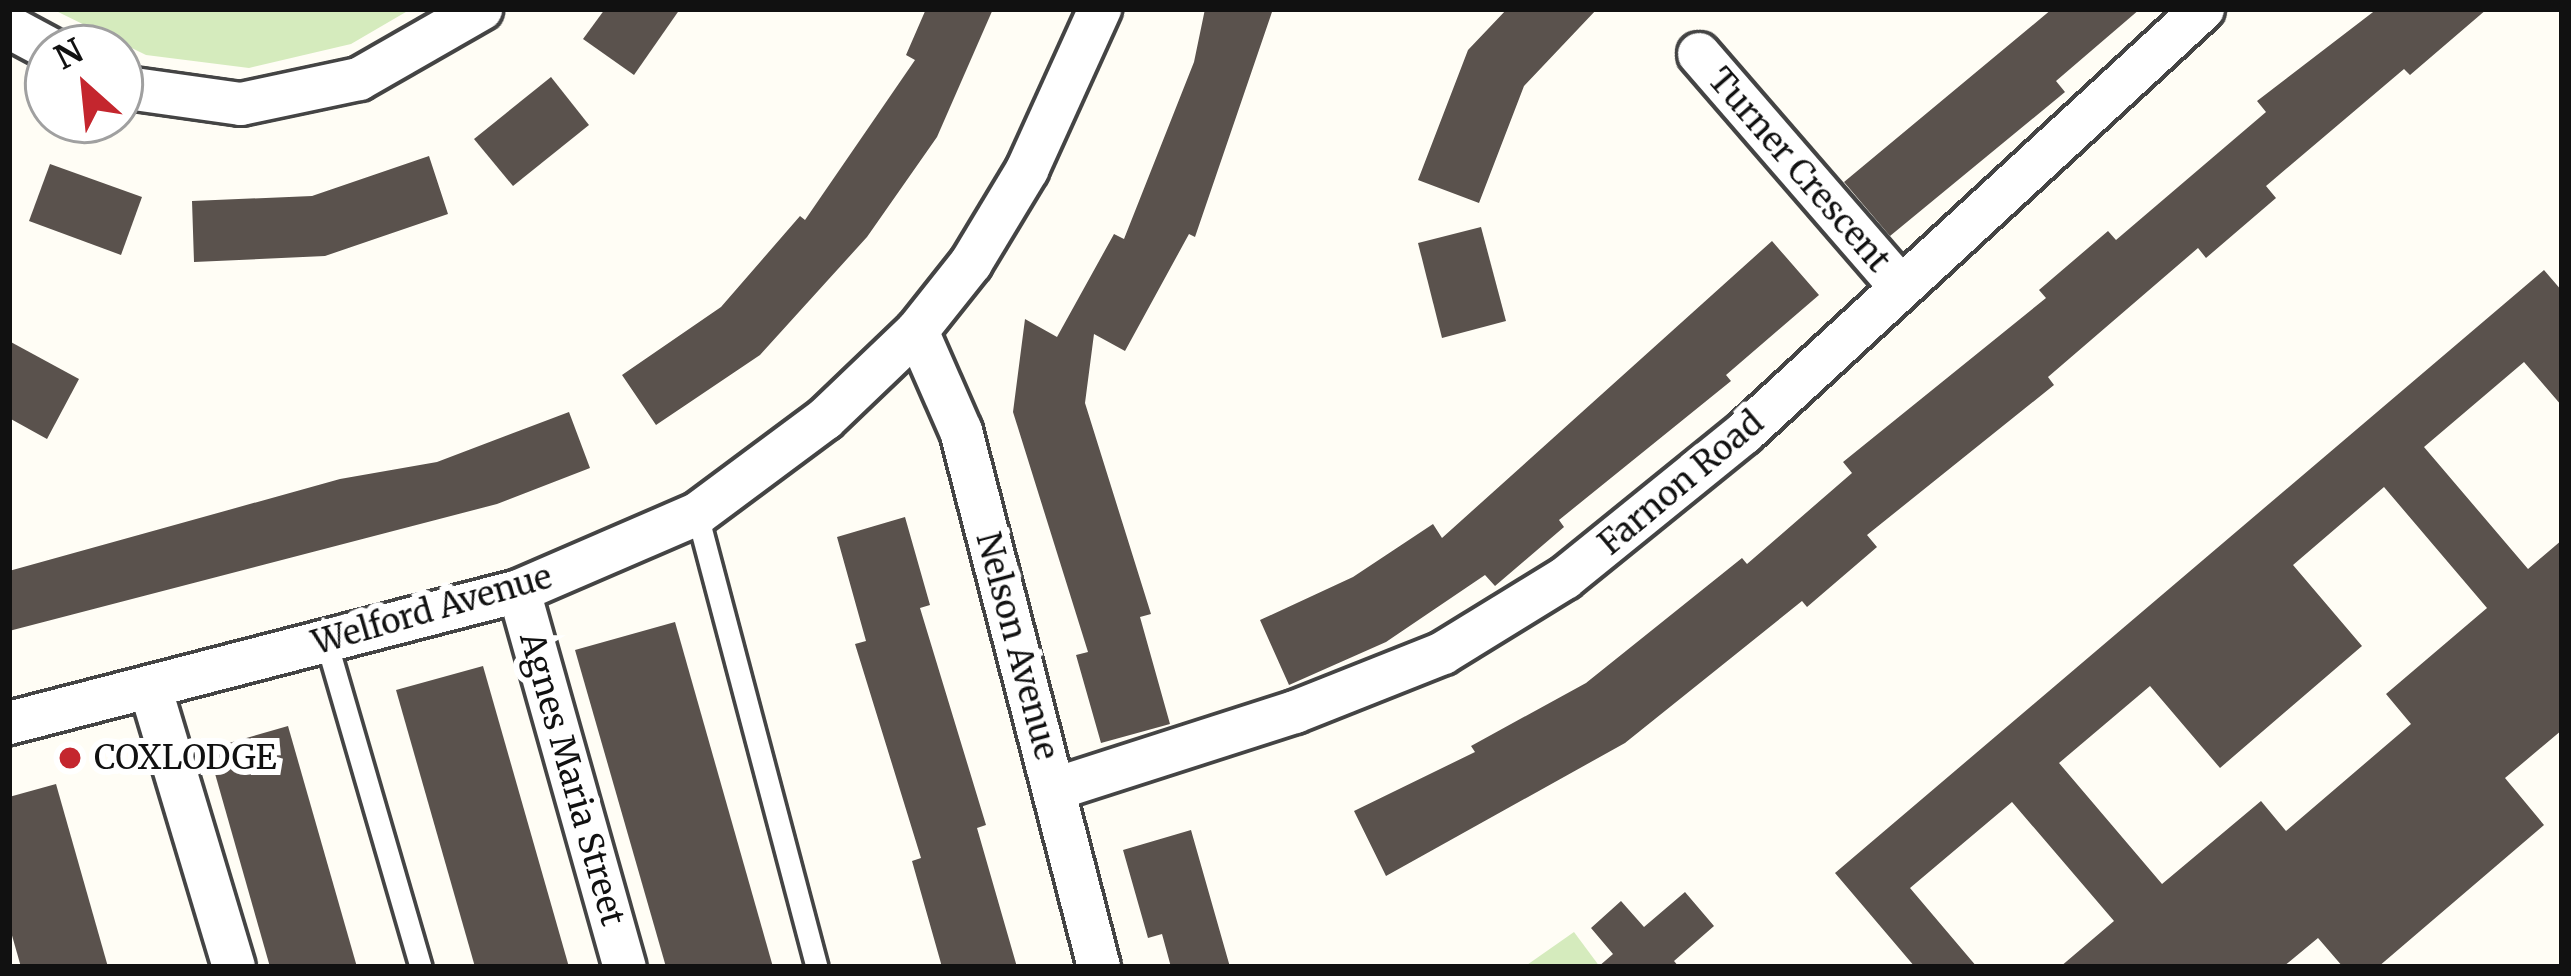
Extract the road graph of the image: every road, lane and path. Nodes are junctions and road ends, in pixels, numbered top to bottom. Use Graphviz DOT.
graph roads {
  1 [pos="482,9"];
  2 [pos="1100,9"];
  3 [pos="2204,9"];
  4 [pos="1699,54"];
  5 [pos="144,90"];
  6 [pos="1899,285"];
  7 [pos="916,331"];
  8 [pos="697,514"];
  9 [pos="519,591"];
  10 [pos="326,641"];
  11 [pos="150,687"];
  12 [pos="9,723"];
  13 [pos="1054,789"];
  14 [pos="234,967"];
  15 [pos="421,967"];
  16 [pos="625,967"];
  17 [pos="818,967"];
  18 [pos="1099,967"];
  1 -- 5 [label="street"];
  2 -- 7 [label="street, Welford Avenue"];
  3 -- 6 [label="street, Farnon Road"];
  4 -- 6 [label="street, Turner Crescent"];
  6 -- 13 [label="street, Farnon Road"];
  7 -- 8 [label="street, Welford Avenue"];
  7 -- 13 [label="street, Nelson Avenue"];
  8 -- 9 [label="street, Welford Avenue"];
  8 -- 17 [label="lane"];
  9 -- 10 [label="street, Welford Avenue"];
  9 -- 16 [label="street, Agnes Maria Street"];
  10 -- 11 [label="street, Welford Avenue"];
  10 -- 15 [label="lane"];
  11 -- 12 [label="street, Welford Avenue"];
  11 -- 14 [label="street"];
  13 -- 18 [label="street, Nelson Avenue"];
}
